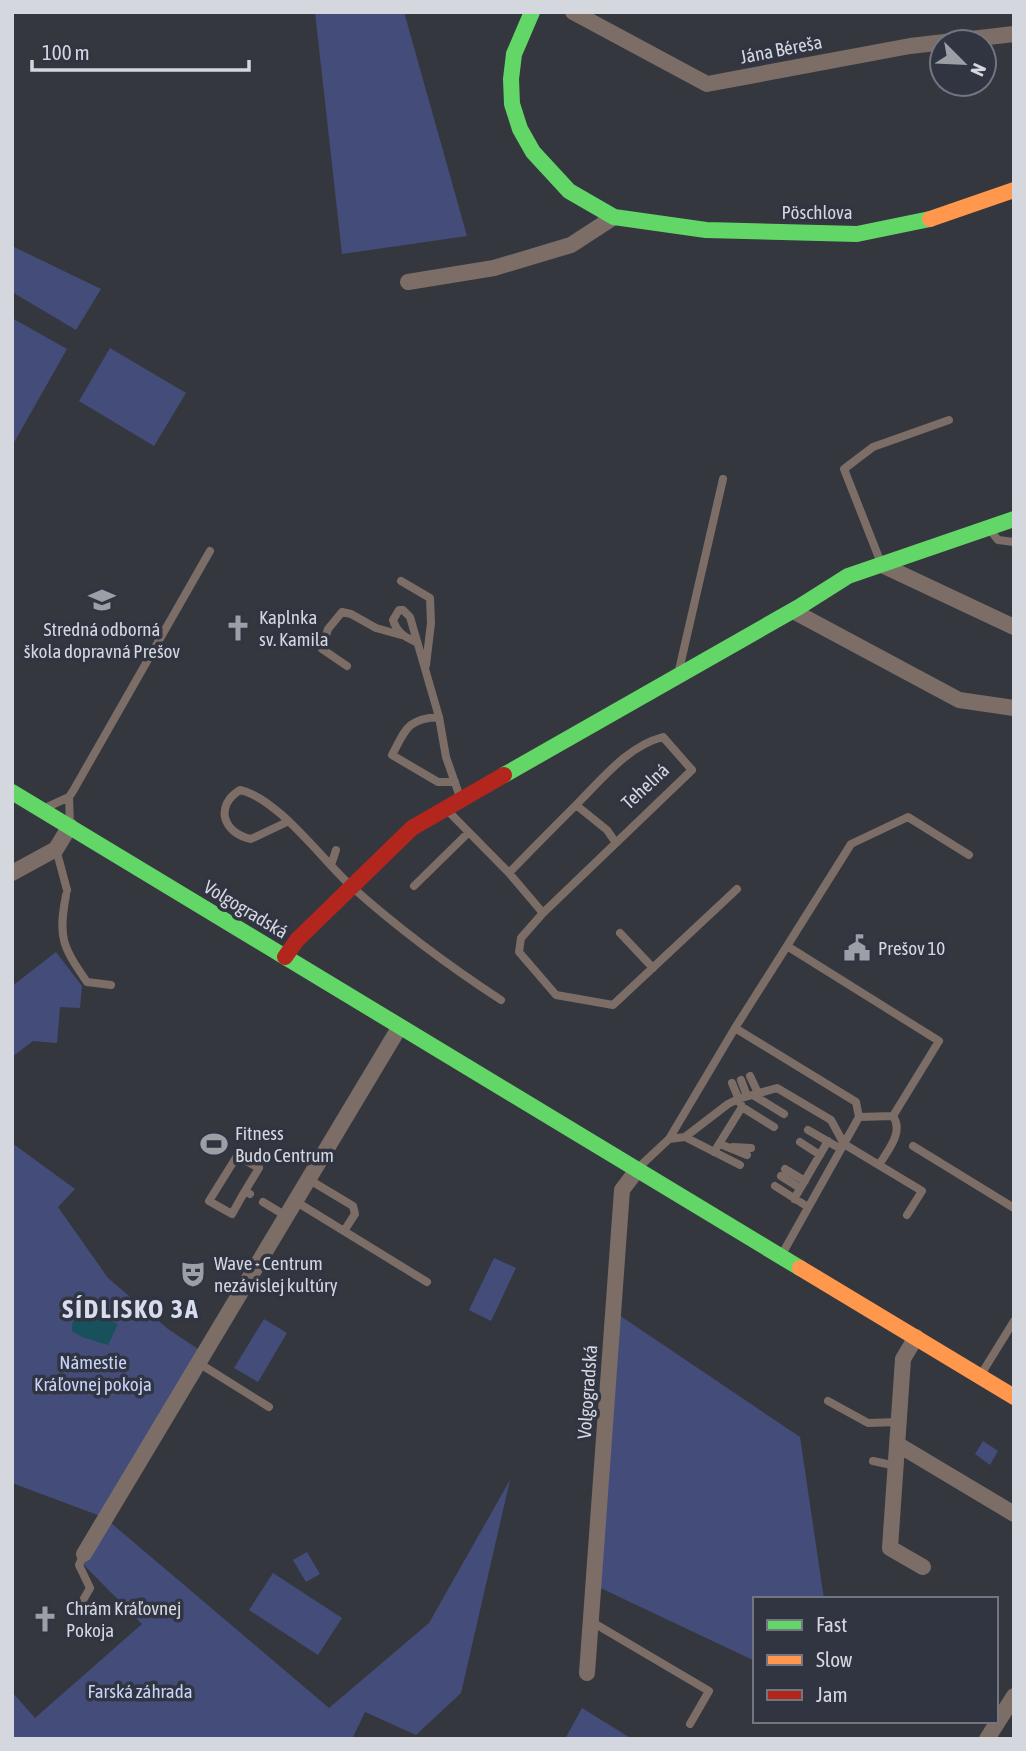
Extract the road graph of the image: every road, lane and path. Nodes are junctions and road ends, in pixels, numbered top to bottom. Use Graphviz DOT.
graph roads {
  1 [pos="532,12"];
  2 [pos="572,12"];
  3 [pos="1014,34"];
  4 [pos="1014,190"];
  5 [pos="614,217"];
  6 [pos="408,282"];
  7 [pos="949,421"];
  8 [pos="723,479"];
  9 [pos="1014,519"];
  10 [pos="989,528"];
  11 [pos="1014,542"];
  12 [pos="210,551"];
  13 [pos="882,565"];
  14 [pos="401,581"];
  15 [pos="793,611"];
  16 [pos="1014,627"];
  17 [pos="401,635"];
  18 [pos="301,639"];
  19 [pos="416,642"];
  20 [pos="321,645"];
  21 [pos="347,666"];
  22 [pos="425,668"];
  23 [pos="678,676"];
  24 [pos="1014,708"];
  25 [pos="439,717"];
  26 [pos="455,782"];
  27 [pos="12,792"];
  28 [pos="71,794"];
  29 [pos="461,800"];
  30 [pos="576,805"];
  31 [pos="446,809"];
  32 [pos="42,810"];
  33 [pos="287,822"];
  34 [pos="70,826"];
  35 [pos="468,833"];
  36 [pos="616,842"];
  37 [pos="56,849"];
  38 [pos="336,850"];
  39 [pos="969,855"];
  40 [pos="331,865"];
  41 [pos="12,873"];
  42 [pos="509,873"];
  43 [pos="414,886"];
  44 [pos="352,887"];
  45 [pos="737,889"];
  46 [pos="543,912"];
  47 [pos="620,933"];
  48 [pos="787,946"];
  49 [pos="285,957"];
  50 [pos="653,968"];
  51 [pos="111,985"];
  52 [pos="501,1000"];
  53 [pos="399,1028"];
  54 [pos="735,1028"];
  55 [pos="750,1076"];
  56 [pos="736,1081"];
  57 [pos="747,1098"];
  58 [pos="784,1114"];
  59 [pos="892,1116"];
  60 [pos="859,1117"];
  61 [pos="774,1127"];
  62 [pos="808,1130"];
  63 [pos="685,1138"];
  64 [pos="669,1139"];
  65 [pos="828,1141"];
  66 [pos="800,1142"];
  67 [pos="723,1145"];
  68 [pos="913,1146"];
  69 [pos="842,1147"];
  70 [pos="749,1151"];
  71 [pos="714,1152"];
  72 [pos="820,1155"];
  73 [pos="740,1165"];
  74 [pos="879,1165"];
  75 [pos="637,1170"];
  76 [pos="783,1172"];
  77 [pos="308,1179"];
  78 [pos="803,1184"];
  79 [pos="775,1186"];
  80 [pos="247,1193"];
  81 [pos="794,1199"];
  82 [pos="295,1200"];
  83 [pos="263,1202"];
  84 [pos="808,1207"];
  85 [pos="1014,1208"];
  86 [pos="907,1215"];
  87 [pos="286,1216"];
  88 [pos="344,1231"];
  89 [pos="781,1255"];
  90 [pos="427,1282"];
  91 [pos="1014,1321"];
  92 [pos="916,1337"];
  93 [pos="195,1367"];
  94 [pos="980,1376"];
  95 [pos="1014,1397"];
  96 [pos="828,1401"];
  97 [pos="270,1407"];
  98 [pos="898,1422"];
  99 [pos="897,1444"];
  100 [pos="873,1461"];
  101 [pos="896,1466"];
  102 [pos="1014,1514"];
  103 [pos="84,1554"];
  104 [pos="923,1567"];
  105 [pos="78,1609"];
  106 [pos="592,1622"];
  107 [pos="587,1673"];
  108 [pos="1014,1696"];
  109 [pos="998,1721"];
  110 [pos="997,1723"];
  111 [pos="690,1724"];
  112 [pos="987,1739"];
  1 -- 5 [label="street, Pöschlova"];
  2 -- 3 [label="street, Jána Béreša"];
  4 -- 5 [label="street, Pöschlova"];
  5 -- 6 [label="street"];
  7 -- 13 [label="lane"];
  8 -- 23 [label="lane"];
  9 -- 10 [label="street"];
  10 -- 11 [label="lane"];
  10 -- 13 [label="street"];
  12 -- 28 [label="lane"];
  13 -- 15 [label="street"];
  13 -- 16 [label="street"];
  14 -- 22 [label="lane"];
  15 -- 23 [label="street"];
  15 -- 24 [label="street"];
  17 -- 19 [label="lane"];
  17 -- 19 [label="lane"];
  17 -- 20 [label="lane"];
  18 -- 20 [label="lane"];
  19 -- 22 [label="lane"];
  20 -- 21 [label="lane"];
  22 -- 25 [label="lane"];
  23 -- 29 [label="street"];
  25 -- 26 [label="lane"];
  25 -- 26 [label="lane"];
  26 -- 29 [label="lane"];
  27 -- 32 [label="street, Volgogradská"];
  28 -- 32 [label="lane"];
  28 -- 34 [label="lane"];
  29 -- 31 [label="street"];
  30 -- 36 [label="lane"];
  30 -- 36 [label="lane, Tehelná"];
  30 -- 42 [label="lane, Tehelná"];
  31 -- 35 [label="lane"];
  31 -- 44 [label="street"];
  32 -- 34 [label="street, Volgogradská"];
  33 -- 33 [label="lane"];
  33 -- 40 [label="lane"];
  34 -- 37 [label="street"];
  34 -- 49 [label="street, Volgogradská"];
  35 -- 42 [label="lane"];
  35 -- 43 [label="lane"];
  36 -- 46 [label="lane, Tehelná"];
  37 -- 41 [label="street"];
  37 -- 51 [label="lane"];
  38 -- 40 [label="lane"];
  39 -- 48 [label="lane, Volgogradská"];
  40 -- 44 [label="lane"];
  42 -- 46 [label="lane"];
  44 -- 49 [label="street"];
  44 -- 52 [label="lane"];
  45 -- 50 [label="lane"];
  46 -- 50 [label="lane, Tehelná"];
  47 -- 50 [label="lane"];
  48 -- 54 [label="lane, Volgogradská"];
  48 -- 59 [label="lane"];
  49 -- 53 [label="street, Volgogradská"];
  53 -- 75 [label="street, Volgogradská"];
  53 -- 77 [label="street"];
  54 -- 60 [label="lane"];
  54 -- 64 [label="lane, Volgogradská"];
  55 -- 57 [label="lane"];
  56 -- 57 [label="lane"];
  57 -- 58 [label="lane"];
  57 -- 61 [label="lane"];
  57 -- 63 [label="lane"];
  57 -- 67 [label="lane"];
  57 -- 69 [label="lane"];
  59 -- 60 [label="lane"];
  59 -- 74 [label="lane"];
  60 -- 69 [label="lane"];
  62 -- 65 [label="lane"];
  63 -- 64 [label="lane"];
  63 -- 71 [label="lane"];
  64 -- 75 [label="lane, Volgogradská"];
  65 -- 69 [label="lane"];
  65 -- 72 [label="lane"];
  66 -- 72 [label="lane"];
  67 -- 70 [label="lane"];
  67 -- 71 [label="lane"];
  68 -- 85 [label="lane"];
  69 -- 74 [label="lane"];
  69 -- 84 [label="lane"];
  71 -- 73 [label="lane"];
  72 -- 78 [label="lane"];
  74 -- 86 [label="lane"];
  75 -- 89 [label="street, Volgogradská"];
  75 -- 106 [label="street, Volgogradská"];
  76 -- 78 [label="lane"];
  77 -- 82 [label="street"];
  77 -- 88 [label="lane"];
  78 -- 81 [label="lane"];
  79 -- 81 [label="lane"];
  80 -- 80 [label="lane"];
  81 -- 84 [label="lane"];
  82 -- 87 [label="street"];
  82 -- 88 [label="lane"];
  83 -- 87 [label="lane"];
  84 -- 89 [label="lane"];
  87 -- 93 [label="street"];
  88 -- 90 [label="lane"];
  89 -- 92 [label="street, Volgogradská"];
  91 -- 94 [label="lane"];
  92 -- 94 [label="street, Volgogradská"];
  92 -- 98 [label="street"];
  93 -- 97 [label="lane"];
  93 -- 103 [label="street"];
  94 -- 95 [label="street, Volgogradská"];
  96 -- 98 [label="lane"];
  98 -- 99 [label="street"];
  99 -- 101 [label="street"];
  99 -- 102 [label="street"];
  100 -- 101 [label="lane"];
  101 -- 104 [label="street"];
  103 -- 105 [label="lane"];
  106 -- 107 [label="street, Volgogradská"];
  106 -- 111 [label="lane"];
  108 -- 109 [label="street"];
  110 -- 112 [label="street"];
}
